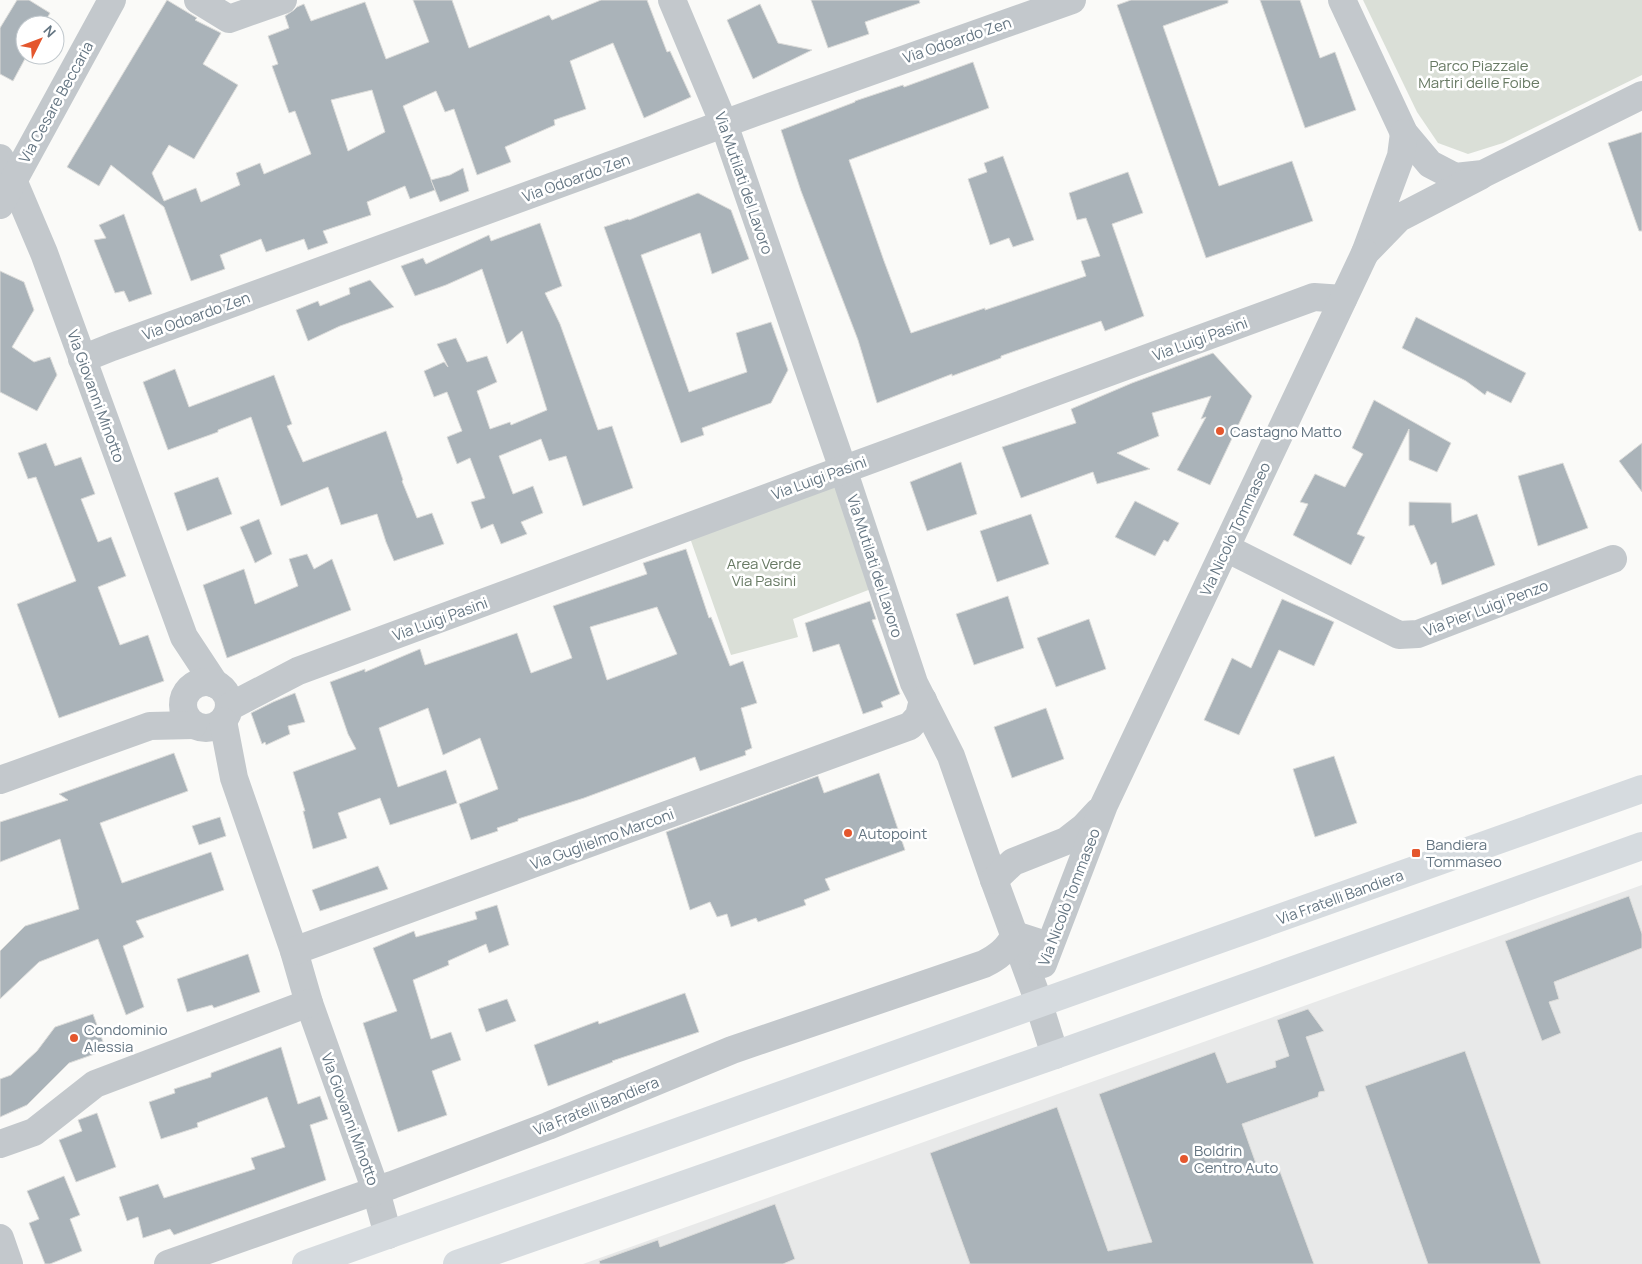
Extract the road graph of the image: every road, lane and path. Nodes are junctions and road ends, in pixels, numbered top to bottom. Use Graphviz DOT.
graph roads {
  1 [pos="112,0"];
  2 [pos="198,0"];
  3 [pos="283,0"];
  4 [pos="672,0"];
  5 [pos="1072,0"];
  6 [pos="1342,0"];
  7 [pos="1642,96"];
  8 [pos="724,124"];
  9 [pos="1404,134"];
  10 [pos="7,169"];
  11 [pos="1483,174"];
  12 [pos="0,205"];
  13 [pos="1365,253"];
  14 [pos="1343,299"];
  15 [pos="82,359"];
  16 [pos="844,470"];
  17 [pos="1226,548"];
  18 [pos="1612,559"];
  19 [pos="184,637"];
  20 [pos="185,695"];
  21 [pos="923,700"];
  22 [pos="214,709"];
  23 [pos="150,726"];
  24 [pos="910,726"];
  25 [pos="945,744"];
  26 [pos="0,780"];
  27 [pos="1642,789"];
  28 [pos="1642,846"];
  29 [pos="1075,851"];
  30 [pos="994,880"];
  31 [pos="1014,935"];
  32 [pos="1049,946"];
  33 [pos="294,952"];
  34 [pos="1036,997"];
  35 [pos="309,1003"];
  36 [pos="1055,1055"];
  37 [pos="0,1144"];
  38 [pos="376,1191"];
  39 [pos="388,1235"];
  40 [pos="0,1238"];
  41 [pos="9,1264"];
  42 [pos="168,1264"];
  43 [pos="306,1264"];
  44 [pos="457,1264"];
  1 -- 10 [label="street, Via Cesare Beccaria"];
  2 -- 3 [label="street"];
  4 -- 8 [label="street, Via Mutilati del Lavoro"];
  5 -- 8 [label="street, Via Odoardo Zen"];
  6 -- 9 [label="street"];
  7 -- 11 [label="street"];
  8 -- 15 [label="street, Via Odoardo Zen"];
  8 -- 16 [label="street, Via Mutilati del Lavoro"];
  9 -- 11 [label="street"];
  9 -- 13 [label="street"];
  10 -- 12 [label="street, Via Cesare Beccaria"];
  10 -- 15 [label="street, Via Giovanni Minotto"];
  11 -- 13 [label="street"];
  13 -- 14 [label="street, Via Nicolò Tommaseo"];
  14 -- 16 [label="street, Via Luigi Pasini"];
  14 -- 17 [label="street, Via Nicolò Tommaseo"];
  15 -- 19 [label="street, Via Giovanni Minotto"];
  16 -- 21 [label="street, Via Mutilati del Lavoro"];
  16 -- 22 [label="street, Via Luigi Pasini"];
  17 -- 18 [label="street, Via Pier Luigi Penzo"];
  17 -- 29 [label="street, Via Nicolò Tommaseo"];
  19 -- 20 [label="street, Via Giovanni Minotto"];
  19 -- 22 [label="street, Via Giovanni Minotto"];
  20 -- 22 [label="street"];
  20 -- 22 [label="street, Via Giovanni Minotto"];
  20 -- 23 [label="street, Via Luigi Pasini"];
  21 -- 24 [label="street"];
  21 -- 25 [label="street, Via Mutilati del Lavoro"];
  22 -- 23 [label="street, Via Luigi Pasini"];
  22 -- 33 [label="street, Via Giovanni Minotto"];
  23 -- 26 [label="street, Via Luigi Pasini"];
  24 -- 25 [label="street"];
  24 -- 33 [label="street, Via Guglielmo Marconi"];
  25 -- 30 [label="street, Via Mutilati del Lavoro"];
  27 -- 34 [label="main road, Via Fratelli Bandiera"];
  28 -- 36 [label="main road"];
  29 -- 30 [label="street, Via Nicolò Tommaseo"];
  29 -- 32 [label="street, Via Nicolò Tommaseo"];
  30 -- 31 [label="street, Via Mutilati del Lavoro"];
  31 -- 32 [label="street"];
  31 -- 34 [label="street, Via Mutilati del Lavoro"];
  31 -- 38 [label="street, Via Fratelli Bandiera"];
  32 -- 34 [label="street, Via Nicolò Tommaseo"];
  33 -- 35 [label="street, Via Giovanni Minotto"];
  34 -- 36 [label="street"];
  34 -- 39 [label="main road, Via Fratelli Bandiera"];
  35 -- 37 [label="street"];
  35 -- 38 [label="street, Via Giovanni Minotto"];
  36 -- 44 [label="main road"];
  38 -- 39 [label="street, Via Giovanni Minotto"];
  38 -- 42 [label="street, Via Fratelli Bandiera"];
  39 -- 43 [label="main road, Via Fratelli Bandiera"];
  40 -- 41 [label="street"];
}
